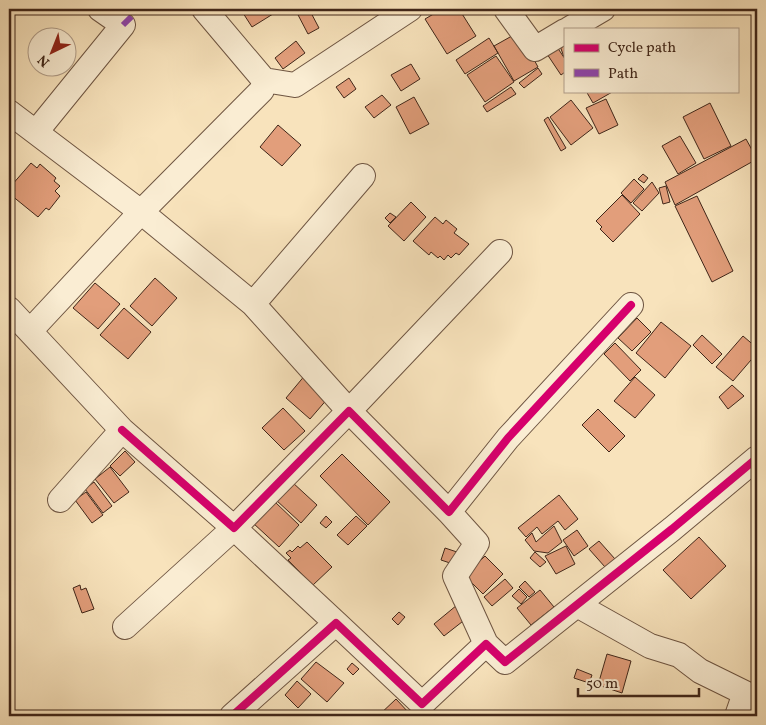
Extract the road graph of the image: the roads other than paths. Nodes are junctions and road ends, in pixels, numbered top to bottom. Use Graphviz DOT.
graph roads {
  1 [pos="100,9"];
  2 [pos="204,9"];
  3 [pos="410,9"];
  4 [pos="506,9"];
  5 [pos="603,9"];
  6 [pos="571,28"];
  7 [pos="564,32"];
  8 [pos="264,80"];
  9 [pos="9,112"];
  10 [pos="36,132"];
  11 [pos="363,176"];
  12 [pos="141,212"];
  13 [pos="500,252"];
  14 [pos="253,304"];
  15 [pos="630,305"];
  16 [pos="9,309"];
  17 [pos="30,331"];
  18 [pos="349,411"];
  19 [pos="122,430"];
  20 [pos="757,458"];
  21 [pos="60,500"];
  22 [pos="449,512"];
  23 [pos="234,528"];
  24 [pos="577,605"];
  25 [pos="336,623"];
  26 [pos="125,627"];
  27 [pos="486,644"];
  28 [pos="751,696"];
  29 [pos="232,716"];
  30 [pos="737,716"];
  1 -- 10 [label="street"];
  2 -- 8 [label="street"];
  3 -- 8 [label="street"];
  4 -- 7 [label="street"];
  5 -- 6 [label="street"];
  8 -- 12 [label="street"];
  9 -- 10 [label="street"];
  10 -- 12 [label="street"];
  11 -- 14 [label="street"];
  12 -- 14 [label="street"];
  12 -- 17 [label="street"];
  13 -- 18 [label="street"];
  14 -- 18 [label="street"];
  15 -- 22 [label="street"];
  16 -- 17 [label="street"];
  17 -- 19 [label="street"];
  18 -- 22 [label="street"];
  18 -- 23 [label="street"];
  19 -- 21 [label="street"];
  19 -- 23 [label="street"];
  20 -- 24 [label="street"];
  22 -- 27 [label="street"];
  23 -- 25 [label="street"];
  23 -- 26 [label="street"];
  24 -- 27 [label="street"];
  24 -- 28 [label="street"];
  25 -- 27 [label="street"];
  25 -- 29 [label="street"];
  28 -- 30 [label="street"];
}
